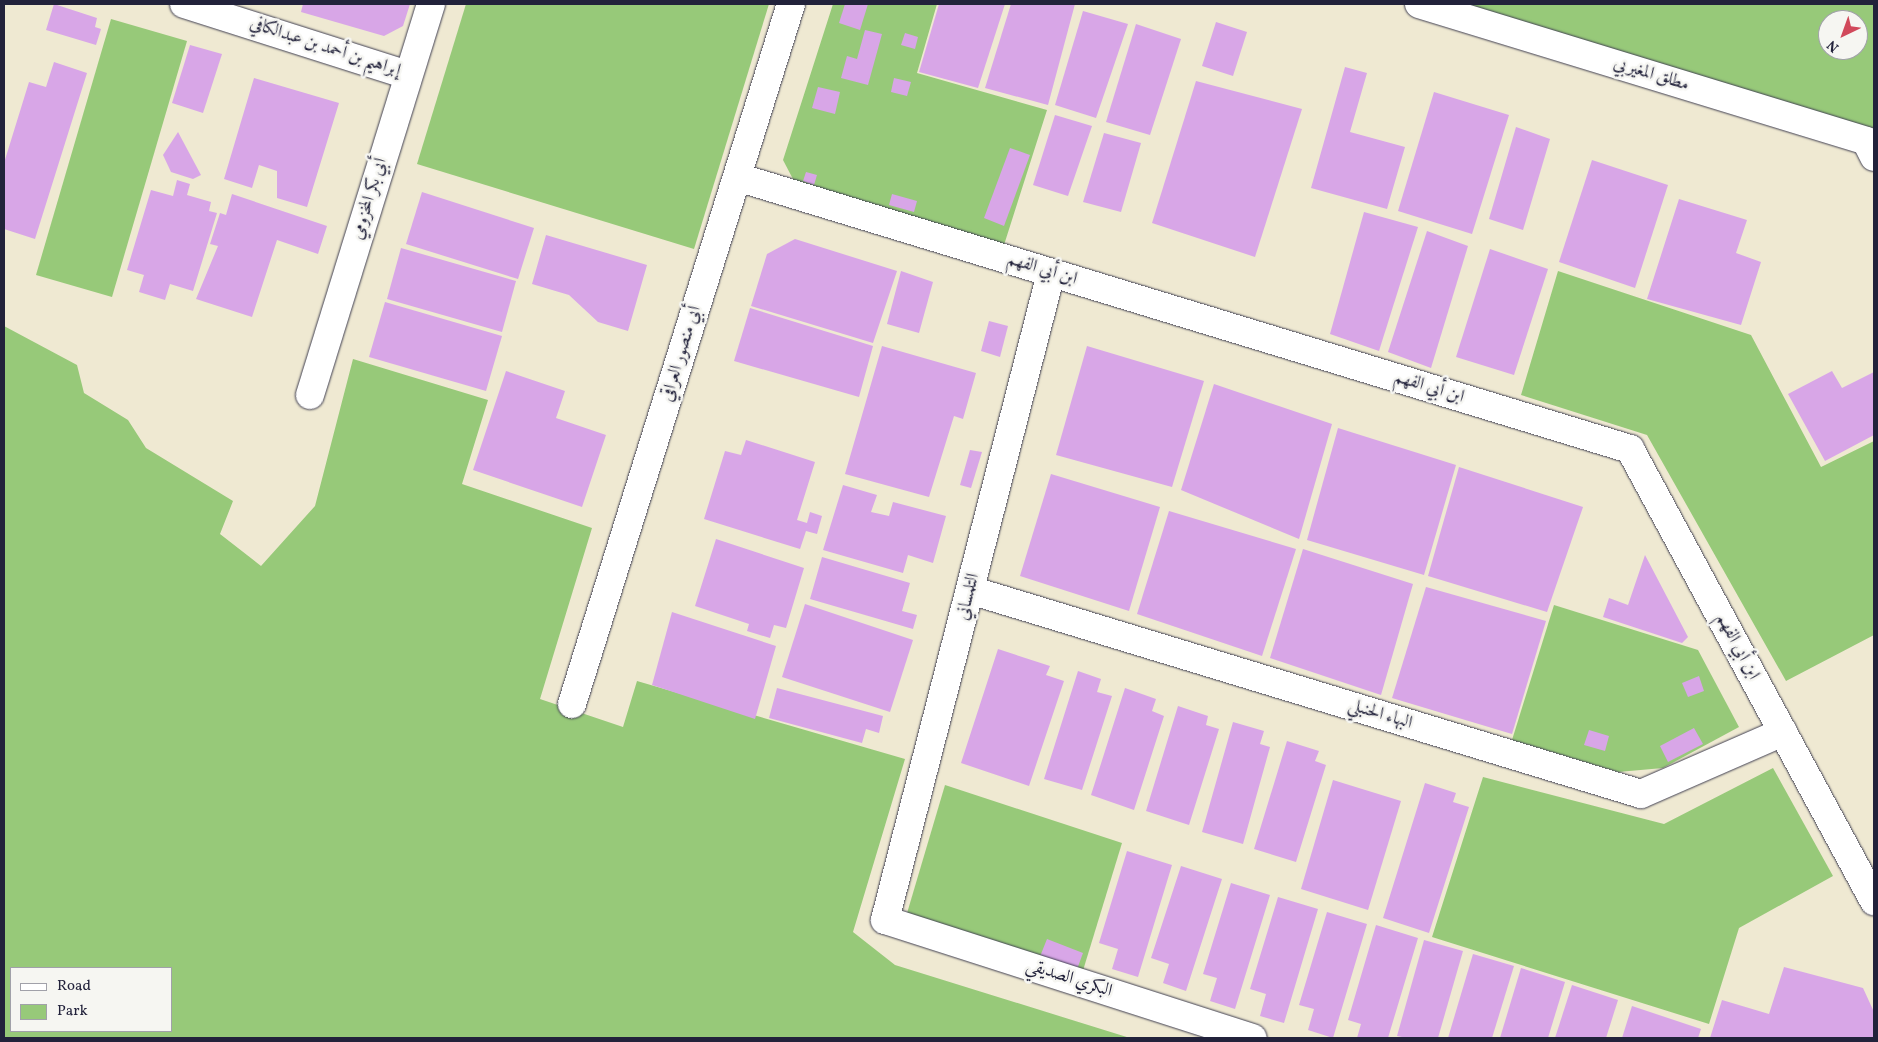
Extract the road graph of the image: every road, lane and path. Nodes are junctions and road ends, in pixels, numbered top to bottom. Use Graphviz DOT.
graph roads {
  1 [pos="184,4"];
  2 [pos="431,4"];
  3 [pos="790,4"];
  4 [pos="1419,4"];
  5 [pos="408,75"];
  6 [pos="1874,157"];
  7 [pos="737,177"];
  8 [pos="1051,273"];
  9 [pos="310,395"];
  10 [pos="970,590"];
  11 [pos="572,704"];
  12 [pos="1783,732"];
  13 [pos="1874,901"];
  14 [pos="885,920"];
  15 [pos="1253,1038"];
  1 -- 5 [label="street, إبراهيم بن أحمد بن عبدالكافي"];
  2 -- 5 [label="street, أبي بكر المخزومي"];
  3 -- 7 [label="street, أبي منصور العراقي"];
  4 -- 6 [label="street, مطلق المغيربي"];
  5 -- 9 [label="street, أبي بكر المخزومي"];
  7 -- 8 [label="street, ابن أبي الفهم"];
  7 -- 11 [label="street, أبي منصور العراقي"];
  8 -- 10 [label="street, التلمساني"];
  8 -- 12 [label="street, ابن أبي الفهم"];
  10 -- 12 [label="street, البهاء الحنبلي"];
  10 -- 14 [label="street, التلمساني"];
  12 -- 13 [label="street, ابن أبي الفهم"];
  14 -- 15 [label="street, البكري الصديقي"];
}
